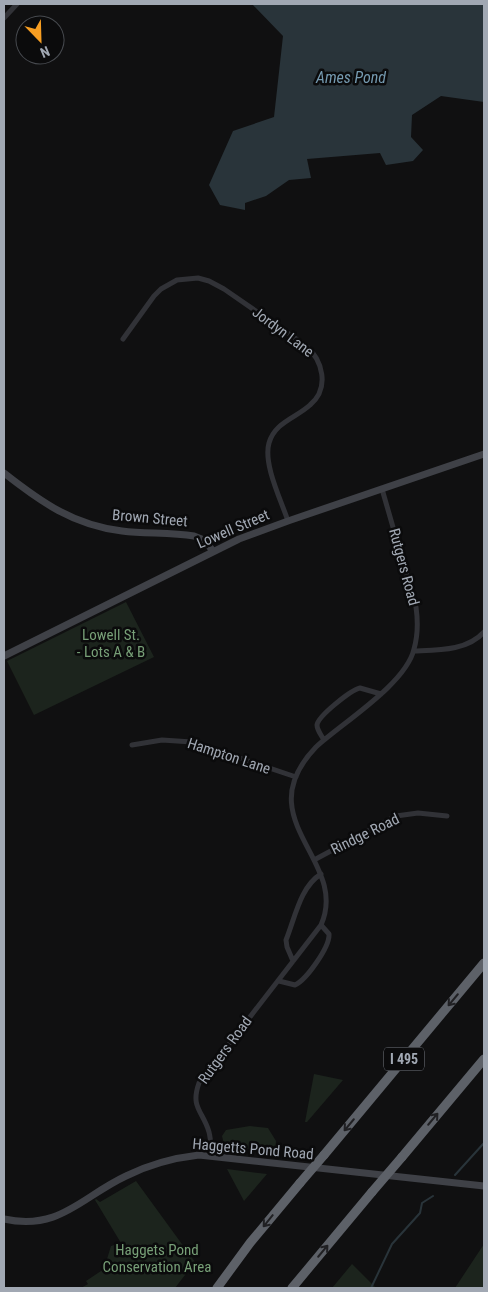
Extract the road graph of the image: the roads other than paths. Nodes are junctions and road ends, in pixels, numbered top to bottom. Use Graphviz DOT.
graph roads {
  1 [pos="17,4"];
  2 [pos="4,18"];
  3 [pos="123,339"];
  4 [pos="484,454"];
  5 [pos="4,473"];
  6 [pos="382,490"];
  7 [pos="288,521"];
  8 [pos="213,551"];
  9 [pos="484,632"];
  10 [pos="414,651"];
  11 [pos="4,656"];
  12 [pos="380,694"];
  13 [pos="324,740"];
  14 [pos="132,745"];
  15 [pos="296,778"];
  16 [pos="447,816"];
  17 [pos="314,860"];
  18 [pos="321,874"];
  19 [pos="321,925"];
  20 [pos="294,961"];
  21 [pos="484,963"];
  22 [pos="279,980"];
  23 [pos="484,1058"];
  24 [pos="212,1156"];
  25 [pos="484,1186"];
  26 [pos="4,1219"];
  27 [pos="217,1288"];
  28 [pos="292,1288"];
  1 -- 2 [label="street"];
  3 -- 7 [label="street, Jordyn Lane"];
  4 -- 6 [label="street, Lowell Street"];
  5 -- 8 [label="street, Brown Street"];
  6 -- 7 [label="street, Lowell Street"];
  6 -- 10 [label="street, Rutgers Road"];
  7 -- 8 [label="street, Lowell Street"];
  8 -- 11 [label="street, Lowell Street"];
  9 -- 10 [label="street"];
  10 -- 12 [label="street, Rutgers Road"];
  12 -- 13 [label="street, Rutgers Road"];
  12 -- 13 [label="street"];
  13 -- 15 [label="street, Rutgers Road"];
  14 -- 15 [label="street, Hampton Lane"];
  15 -- 17 [label="street, Rutgers Road"];
  16 -- 17 [label="street, Rindge Road"];
  17 -- 18 [label="street, Rutgers Road"];
  18 -- 19 [label="street, Rutgers Road"];
  18 -- 20 [label="street"];
  19 -- 20 [label="street, Rutgers Road"];
  19 -- 22 [label="street, Rutgers Road"];
  20 -- 22 [label="street, Rutgers Road"];
  21 -- 27 [label="highway, I 495, one-way, bridge"];
  22 -- 24 [label="street, Rutgers Road"];
  28 -- 23 [label="highway, one-way, bridge"];
  24 -- 25 [label="street, Haggetts Pond Road"];
  24 -- 26 [label="street, Haggetts Pond Road"];
}
